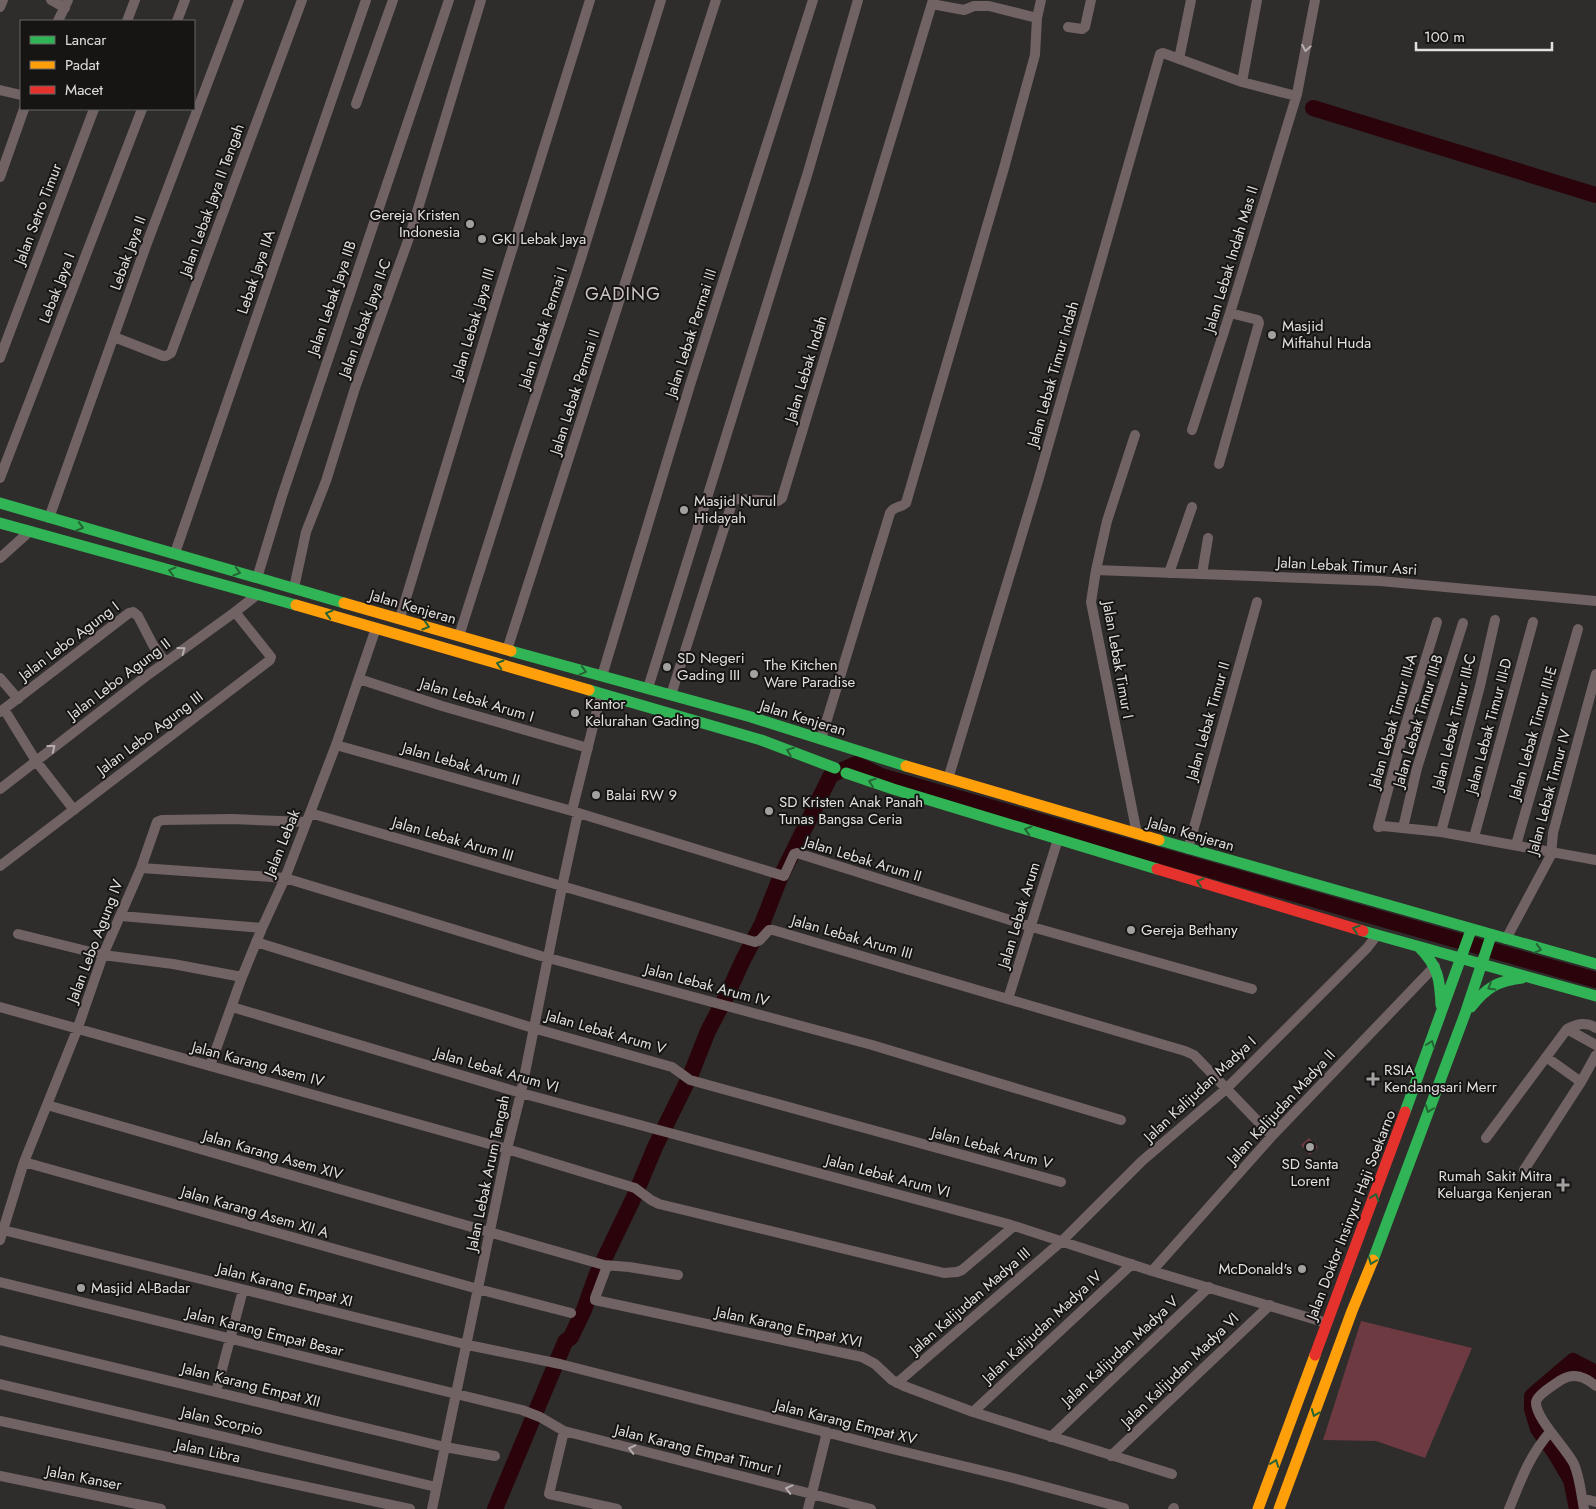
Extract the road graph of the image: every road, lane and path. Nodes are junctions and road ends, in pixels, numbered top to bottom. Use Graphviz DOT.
graph roads {
  1 [pos="3,0"];
  2 [pos="51,0"];
  3 [pos="135,0"];
  4 [pos="185,0"];
  5 [pos="239,0"];
  6 [pos="302,0"];
  7 [pos="366,0"];
  8 [pos="393,0"];
  9 [pos="449,0"];
  10 [pos="481,0"];
  11 [pos="590,0"];
  12 [pos="661,0"];
  13 [pos="716,0"];
  14 [pos="813,0"];
  15 [pos="858,0"];
  16 [pos="1041,0"];
  17 [pos="1091,0"];
  18 [pos="1191,0"];
  19 [pos="1257,0"];
  20 [pos="1315,0"];
  21 [pos="933,2"];
  22 [pos="990,3"];
  23 [pos="66,4"];
  24 [pos="0,7"];
  25 [pos="1037,18"];
  26 [pos="58,20"];
  27 [pos="127,20"];
  28 [pos="176,20"];
  29 [pos="1068,27"];
  30 [pos="1179,59"];
  31 [pos="1242,82"];
  32 [pos="0,90"];
  33 [pos="20,95"];
  34 [pos="1296,96"];
  35 [pos="356,104"];
  36 [pos="24,110"];
  37 [pos="94,110"];
  38 [pos="142,110"];
  39 [pos="0,177"];
  40 [pos="1230,313"];
  41 [pos="114,337"];
  42 [pos="0,358"];
  43 [pos="1192,430"];
  44 [pos="1135,435"];
  45 [pos="1219,464"];
  46 [pos="0,478"];
  47 [pos="0,503"];
  48 [pos="1192,507"];
  49 [pos="49,518"];
  50 [pos="0,523"];
  51 [pos="30,531"];
  52 [pos="1208,538"];
  53 [pos="175,554"];
  54 [pos="0,558"];
  55 [pos="1096,570"];
  56 [pos="1169,573"];
  57 [pos="1202,574"];
  58 [pos="257,578"];
  59 [pos="294,588"];
  60 [pos="258,594"];
  61 [pos="1596,601"];
  62 [pos="1257,602"];
  63 [pos="236,612"];
  64 [pos="400,618"];
  65 [pos="1495,620"];
  66 [pos="1437,622"];
  67 [pos="1533,622"];
  68 [pos="1463,623"];
  69 [pos="376,628"];
  70 [pos="1578,628"];
  71 [pos="459,636"];
  72 [pos="507,650"];
  73 [pos="531,656"];
  74 [pos="165,662"];
  75 [pos="552,663"];
  76 [pos="526,672"];
  77 [pos="1596,674"];
  78 [pos="602,676"];
  79 [pos="0,678"];
  80 [pos="359,679"];
  81 [pos="548,679"];
  82 [pos="648,688"];
  83 [pos="601,694"];
  84 [pos="671,695"];
  85 [pos="18,699"];
  86 [pos="2,710"];
  87 [pos="821,739"];
  88 [pos="336,745"];
  89 [pos="588,748"];
  90 [pos="36,761"];
  91 [pos="948,779"];
  92 [pos="0,789"];
  93 [pos="74,810"];
  94 [pos="575,812"];
  95 [pos="308,817"];
  96 [pos="162,820"];
  97 [pos="1402,828"];
  98 [pos="1441,832"];
  99 [pos="1137,834"];
  100 [pos="1474,838"];
  101 [pos="1058,840"];
  102 [pos="1516,845"];
  103 [pos="1188,848"];
  104 [pos="1552,853"];
  105 [pos="1596,860"];
  106 [pos="0,866"];
  107 [pos="141,868"];
  108 [pos="285,878"];
  109 [pos="562,886"];
  110 [pos="121,916"];
  111 [pos="1032,927"];
  112 [pos="262,928"];
  113 [pos="1471,932"];
  114 [pos="18,934"];
  115 [pos="1377,935"];
  116 [pos="1490,938"];
  117 [pos="1506,940"];
  118 [pos="256,942"];
  119 [pos="1419,947"];
  120 [pos="103,955"];
  121 [pos="1462,956"];
  122 [pos="548,958"];
  123 [pos="1483,961"];
  124 [pos="1596,964"];
  125 [pos="1435,966"];
  126 [pos="1528,977"];
  127 [pos="242,978"];
  128 [pos="1252,989"];
  129 [pos="1596,996"];
  130 [pos="1008,999"];
  131 [pos="0,1007"];
  132 [pos="232,1007"];
  133 [pos="1465,1014"];
  134 [pos="1441,1016"];
  135 [pos="1595,1025"];
  136 [pos="533,1028"];
  137 [pos="1567,1029"];
  138 [pos="78,1030"];
  139 [pos="1596,1045"];
  140 [pos="1596,1055"];
  141 [pos="1546,1057"];
  142 [pos="210,1066"];
  143 [pos="1581,1082"];
  144 [pos="1226,1089"];
  145 [pos="521,1093"];
  146 [pos="47,1105"];
  147 [pos="1122,1120"];
  148 [pos="1272,1136"];
  149 [pos="1486,1138"];
  150 [pos="508,1150"];
  151 [pos="24,1162"];
  152 [pos="1524,1170"];
  153 [pos="1061,1182"];
  154 [pos="1014,1226"];
  155 [pos="3,1230"];
  156 [pos="491,1233"];
  157 [pos="0,1240"];
  158 [pos="1062,1241"];
  159 [pos="1132,1264"];
  160 [pos="603,1265"];
  161 [pos="1152,1271"];
  162 [pos="678,1275"];
  163 [pos="0,1282"];
  164 [pos="1209,1288"];
  165 [pos="478,1289"];
  166 [pos="243,1290"];
  167 [pos="1335,1304"];
  168 [pos="1270,1305"];
  169 [pos="1352,1311"];
  170 [pos="571,1313"];
  171 [pos="1327,1323"];
  172 [pos="1346,1328"];
  173 [pos="230,1339"];
  174 [pos="0,1340"];
  175 [pos="468,1344"];
  176 [pos="556,1363"];
  177 [pos="897,1383"];
  178 [pos="0,1384"];
  179 [pos="1596,1386"];
  180 [pos="216,1392"];
  181 [pos="457,1394"];
  182 [pos="973,1412"];
  183 [pos="531,1413"];
  184 [pos="0,1421"];
  185 [pos="564,1431"];
  186 [pos="827,1432"];
  187 [pos="1547,1435"];
  188 [pos="1051,1437"];
  189 [pos="445,1447"];
  190 [pos="495,1456"];
  191 [pos="1111,1456"];
  192 [pos="1172,1474"];
  193 [pos="0,1476"];
  194 [pos="436,1487"];
  195 [pos="811,1494"];
  196 [pos="1582,1498"];
  197 [pos="1596,1502"];
  198 [pos="1124,1508"];
  199 [pos="162,1509"];
  200 [pos="410,1509"];
  201 [pos="432,1509"];
  202 [pos="617,1509"];
  203 [pos="808,1509"];
  204 [pos="871,1509"];
  205 [pos="1258,1509"];
  206 [pos="1279,1509"];
  207 [pos="1509,1509"];
  208 [pos="1584,1509"];
  1 -- 24 [label="street"];
  2 -- 23 [label="street"];
  3 -- 27 [label="street"];
  4 -- 28 [label="street"];
  5 -- 41 [label="street, Lebak Jaya II"];
  6 -- 41 [label="street, Jalan Lebak Jaya II Tengah"];
  7 -- 53 [label="street, Lebak Jaya IIA"];
  8 -- 35 [label="street"];
  9 -- 58 [label="street, Jalan Lebak Jaya IIB"];
  10 -- 59 [label="street, Jalan Lebak Jaya II-C"];
  11 -- 64 [label="street, Jalan Lebak Jaya III"];
  12 -- 71 [label="street, Jalan Lebak Permai I"];
  13 -- 72 [label="street, Jalan Lebak Permai II"];
  14 -- 78 [label="street, Jalan Lebak Permai III"];
  15 -- 82 [label="street"];
  16 -- 25 [label="street"];
  17 -- 29 [label="street"];
  18 -- 30 [label="street"];
  19 -- 31 [label="street"];
  20 -- 34 [label="street, Jalan Lebak Indah Mas II, one-way"];
  21 -- 22 [label="street"];
  21 -- 84 [label="street, Jalan Lebak Indah"];
  22 -- 25 [label="street"];
  23 -- 26 [label="street"];
  25 -- 87 [label="street"];
  30 -- 31 [label="street"];
  30 -- 91 [label="street, Jalan Lebak Timur Indah"];
  31 -- 34 [label="street"];
  32 -- 33 [label="street"];
  34 -- 40 [label="street, Jalan Lebak Indah Mas II"];
  36 -- 39 [label="street"];
  37 -- 42 [label="street, Jalan Setro Timur"];
  38 -- 46 [label="street, Lebak Jaya I"];
  40 -- 43 [label="street, Jalan Lebak Indah Mas II"];
  40 -- 45 [label="street"];
  41 -- 49 [label="street, Lebak Jaya II"];
  44 -- 55 [label="street, Jalan Lebak Timur I"];
  47 -- 49 [label="main road, Jalan Kenjeran"];
  48 -- 56 [label="street"];
  49 -- 53 [label="main road, Jalan Kenjeran, one-way"];
  50 -- 51 [label="main road, Jalan Kenjeran"];
  51 -- 54 [label="street"];
  60 -- 51 [label="main road, Jalan Kenjeran, one-way"];
  52 -- 57 [label="street"];
  53 -- 58 [label="main road, Jalan Kenjeran, one-way"];
  55 -- 56 [label="street, Jalan Lebak Timur Asri"];
  55 -- 99 [label="street, Jalan Lebak Timur I"];
  56 -- 57 [label="street, Jalan Lebak Timur Asri"];
  57 -- 61 [label="street, Jalan Lebak Timur Asri"];
  58 -- 59 [label="main road, Jalan Kenjeran"];
  59 -- 64 [label="main road, Jalan Kenjeran"];
  60 -- 63 [label="street, Jalan Lebo Agung II"];
  69 -- 60 [label="main road, Jalan Kenjeran, one-way"];
  62 -- 103 [label="street, Jalan Lebak Timur II"];
  74 -- 63 [label="street, Jalan Lebo Agung II, one-way"];
  63 -- 93 [label="street, Jalan Lebo Agung III"];
  64 -- 71 [label="main road, Jalan Kenjeran, one-way"];
  65 -- 98 [label="street, Jalan Lebak Timur III-C"];
  66 -- 97 [label="street, Jalan Lebak Timur III-A"];
  67 -- 100 [label="street, Jalan Lebak Timur III-D"];
  68 -- 97 [label="street, Jalan Lebak Timur III-B"];
  76 -- 69 [label="main road, Jalan Kenjeran, one-way"];
  69 -- 80 [label="street, Jalan Lebak"];
  70 -- 102 [label="street, Jalan Lebak Timur III-E"];
  71 -- 72 [label="main road, Jalan Kenjeran"];
  72 -- 73 [label="main road, Jalan Kenjeran"];
  73 -- 75 [label="main road, Jalan Kenjeran"];
  73 -- 76 [label="main road"];
  74 -- 85 [label="street, Jalan Lebo Agung I"];
  90 -- 74 [label="street, Jalan Lebo Agung II, one-way"];
  75 -- 78 [label="main road, Jalan Kenjeran, one-way"];
  75 -- 81 [label="main road"];
  76 -- 81 [label="main road, Jalan Kenjeran"];
  77 -- 104 [label="street, Jalan Lebak Timur IV"];
  78 -- 82 [label="main road, Jalan Kenjeran"];
  79 -- 85 [label="street"];
  80 -- 88 [label="street, Jalan Lebak"];
  80 -- 89 [label="street, Jalan Lebak Arum I"];
  81 -- 83 [label="main road, Jalan Kenjeran"];
  82 -- 84 [label="main road, Jalan Kenjeran"];
  83 -- 89 [label="street, Jalan Lebak Arum Tengah"];
  101 -- 83 [label="main road, Jalan Kenjeran, one-way"];
  84 -- 87 [label="main road, Jalan Kenjeran"];
  85 -- 86 [label="street, Jalan Lebo Agung I"];
  86 -- 90 [label="street"];
  87 -- 91 [label="main road, Jalan Kenjeran"];
  88 -- 94 [label="street, Jalan Lebak Arum II"];
  88 -- 95 [label="street, Jalan Lebak"];
  89 -- 94 [label="street, Jalan Lebak Arum Tengah"];
  90 -- 92 [label="street, Jalan Lebo Agung II"];
  90 -- 93 [label="street"];
  91 -- 99 [label="main road, Jalan Kenjeran"];
  93 -- 106 [label="street, Jalan Lebo Agung III"];
  94 -- 109 [label="street, Jalan Lebak Arum Tengah"];
  94 -- 111 [label="street, Jalan Lebak Arum II"];
  95 -- 96 [label="street, Jalan Lebak Arum III"];
  95 -- 108 [label="street, Jalan Lebak"];
  95 -- 109 [label="street, Jalan Lebak Arum III"];
  96 -- 107 [label="street, Jalan Lebo Agung IV"];
  97 -- 98 [label="street"];
  98 -- 100 [label="street"];
  99 -- 103 [label="main road, Jalan Kenjeran"];
  100 -- 102 [label="street"];
  101 -- 111 [label="street, Jalan Lebak Arum"];
  115 -- 101 [label="main road, Jalan Kenjeran, one-way"];
  102 -- 104 [label="street"];
  103 -- 113 [label="main road, Jalan Kenjeran"];
  104 -- 105 [label="street"];
  104 -- 117 [label="street, Jalan Lebak Timur IV"];
  107 -- 108 [label="street, Jalan Lebak Arum IV"];
  107 -- 110 [label="street, Jalan Lebo Agung IV"];
  108 -- 112 [label="street, Jalan Lebak"];
  108 -- 122 [label="street, Jalan Lebak Arum IV"];
  109 -- 122 [label="street, Jalan Lebak Arum Tengah"];
  109 -- 130 [label="street, Jalan Lebak Arum III"];
  110 -- 112 [label="street"];
  110 -- 120 [label="street, Jalan Lebo Agung IV"];
  111 -- 128 [label="street, Jalan Lebak Arum II"];
  111 -- 130 [label="street, Jalan Lebak Arum"];
  112 -- 118 [label="street, Jalan Lebak"];
  113 -- 116 [label="main road, Jalan Kenjeran"];
  113 -- 121 [label="main road, Jalan Doktor Insinyur Haji Soekarno"];
  114 -- 120 [label="street"];
  115 -- 119 [label="main road, Jalan Kenjeran"];
  115 -- 144 [label="street, Jalan Kalijudan Madya I"];
  116 -- 117 [label="main road, Jalan Kenjeran"];
  116 -- 123 [label="main road"];
  117 -- 124 [label="main road, Jalan Kenjeran, one-way"];
  118 -- 127 [label="street, Jalan Lebak"];
  118 -- 136 [label="street, Jalan Lebak Arum V"];
  119 -- 121 [label="main road, Jalan Kenjeran"];
  119 -- 125 [label="main road"];
  120 -- 127 [label="street"];
  120 -- 138 [label="street, Jalan Lebo Agung IV"];
  121 -- 123 [label="main road, Jalan Kenjeran"];
  121 -- 134 [label="main road, Jalan Doktor Insinyur Haji Soekarno"];
  122 -- 136 [label="street, Jalan Lebak Arum Tengah"];
  122 -- 147 [label="street, Jalan Lebak Arum IV"];
  123 -- 126 [label="main road, Jalan Kenjeran"];
  123 -- 133 [label="main road"];
  125 -- 134 [label="main road"];
  125 -- 148 [label="street, Jalan Kalijudan Madya II"];
  126 -- 129 [label="main road, Jalan Kenjeran"];
  126 -- 133 [label="main road, one-way"];
  127 -- 132 [label="street, Jalan Lebak"];
  130 -- 144 [label="street, Jalan Lebak Arum III"];
  131 -- 138 [label="street, Jalan Karang Asem IV"];
  132 -- 142 [label="street, Jalan Lebak"];
  132 -- 145 [label="street, Jalan Lebak Arum VI"];
  133 -- 169 [label="main road, one-way"];
  167 -- 134 [label="main road, Jalan Doktor Insinyur Haji Soekarno, one-way"];
  135 -- 137 [label="street"];
  136 -- 145 [label="street, Jalan Lebak Arum Tengah"];
  136 -- 153 [label="street, Jalan Lebak Arum V"];
  137 -- 139 [label="street"];
  137 -- 141 [label="street"];
  138 -- 142 [label="street, Jalan Karang Asem IV"];
  138 -- 146 [label="street, Jalan Lebo Agung IV"];
  140 -- 143 [label="street"];
  141 -- 143 [label="street"];
  141 -- 149 [label="street"];
  142 -- 150 [label="street, Jalan Karang Asem IV"];
  143 -- 152 [label="street"];
  144 -- 148 [label="street, Jalan Lebak Arum III"];
  144 -- 158 [label="street, Jalan Kalijudan Madya I"];
  145 -- 150 [label="street, Jalan Lebak Arum Tengah"];
  145 -- 154 [label="street, Jalan Lebak Arum VI"];
  146 -- 151 [label="street"];
  146 -- 156 [label="street, Jalan Karang Asem XIV"];
  148 -- 161 [label="street, Jalan Kalijudan Madya II"];
  150 -- 154 [label="street"];
  150 -- 156 [label="street, Jalan Lebak Arum Tengah"];
  151 -- 155 [label="street"];
  151 -- 165 [label="street, Jalan Karang Asem XII A"];
  154 -- 158 [label="street, Jalan Lebak Arum VI"];
  155 -- 157 [label="street"];
  155 -- 166 [label="street, Jalan Karang Empat XI"];
  156 -- 160 [label="street"];
  156 -- 165 [label="street, Jalan Lebak Arum Tengah"];
  158 -- 159 [label="street, Jalan Lebak Arum VI"];
  158 -- 177 [label="street, Jalan Kalijudan Madya III"];
  159 -- 161 [label="street, Jalan Lebak Arum VI"];
  159 -- 182 [label="street, Jalan Kalijudan Madya IV"];
  160 -- 162 [label="street"];
  160 -- 177 [label="street, Jalan Karang Empat XVI"];
  161 -- 164 [label="street, Jalan Lebak Arum VI"];
  163 -- 173 [label="street, Jalan Karang Empat Besar"];
  164 -- 168 [label="street, Jalan Lebak Arum VI"];
  164 -- 188 [label="street, Jalan Kalijudan Madya V"];
  165 -- 170 [label="street, Jalan Karang Asem XII A"];
  165 -- 175 [label="street, Jalan Lebak Arum Tengah"];
  166 -- 173 [label="street"];
  166 -- 175 [label="street, Jalan Karang Empat XI"];
  167 -- 169 [label="main road"];
  167 -- 171 [label="main road, Jalan Doktor Insinyur Haji Soekarno"];
  168 -- 171 [label="street, Jalan Lebak Arum VI"];
  168 -- 191 [label="street, Jalan Kalijudan Madya VI"];
  169 -- 172 [label="main road"];
  171 -- 172 [label="main road"];
  205 -- 171 [label="main road, Jalan Doktor Insinyur Haji Soekarno, one-way"];
  172 -- 206 [label="main road, one-way"];
  173 -- 180 [label="street"];
  173 -- 181 [label="street, Jalan Karang Empat Besar"];
  174 -- 180 [label="street, Jalan Karang Empat XII"];
  175 -- 176 [label="street, Jalan Karang Empat XI"];
  175 -- 181 [label="street, Jalan Lebak Arum Tengah"];
  176 -- 186 [label="street, Jalan Karang Empat XV"];
  177 -- 182 [label="street, Jalan Karang Empat XVI"];
  178 -- 194 [label="street, Jalan Scorpio"];
  179 -- 187 [label="street"];
  180 -- 189 [label="street, Jalan Karang Empat XII"];
  181 -- 183 [label="street, Jalan Karang Empat Besar"];
  181 -- 189 [label="street, Jalan Lebak Arum Tengah"];
  182 -- 188 [label="street, Jalan Karang Empat XVI"];
  183 -- 185 [label="street, Jalan Karang Empat Timur I"];
  184 -- 200 [label="street, Jalan Libra"];
  195 -- 185 [label="street, Jalan Karang Empat Timur I, one-way"];
  185 -- 202 [label="street"];
  186 -- 195 [label="street"];
  186 -- 198 [label="street, Jalan Karang Empat XV"];
  187 -- 196 [label="street"];
  187 -- 207 [label="street"];
  188 -- 191 [label="street, Jalan Karang Empat XVI"];
  189 -- 190 [label="street, Jalan Karang Empat XII"];
  189 -- 194 [label="street, Jalan Lebak Arum Tengah"];
  191 -- 192 [label="street, Jalan Karang Empat XVI"];
  193 -- 199 [label="street, Jalan Kanser"];
  194 -- 201 [label="street, Jalan Lebak Arum Tengah"];
  195 -- 203 [label="street"];
  195 -- 204 [label="street, Jalan Karang Empat Timur I"];
  196 -- 197 [label="street"];
  196 -- 208 [label="street"];
}
